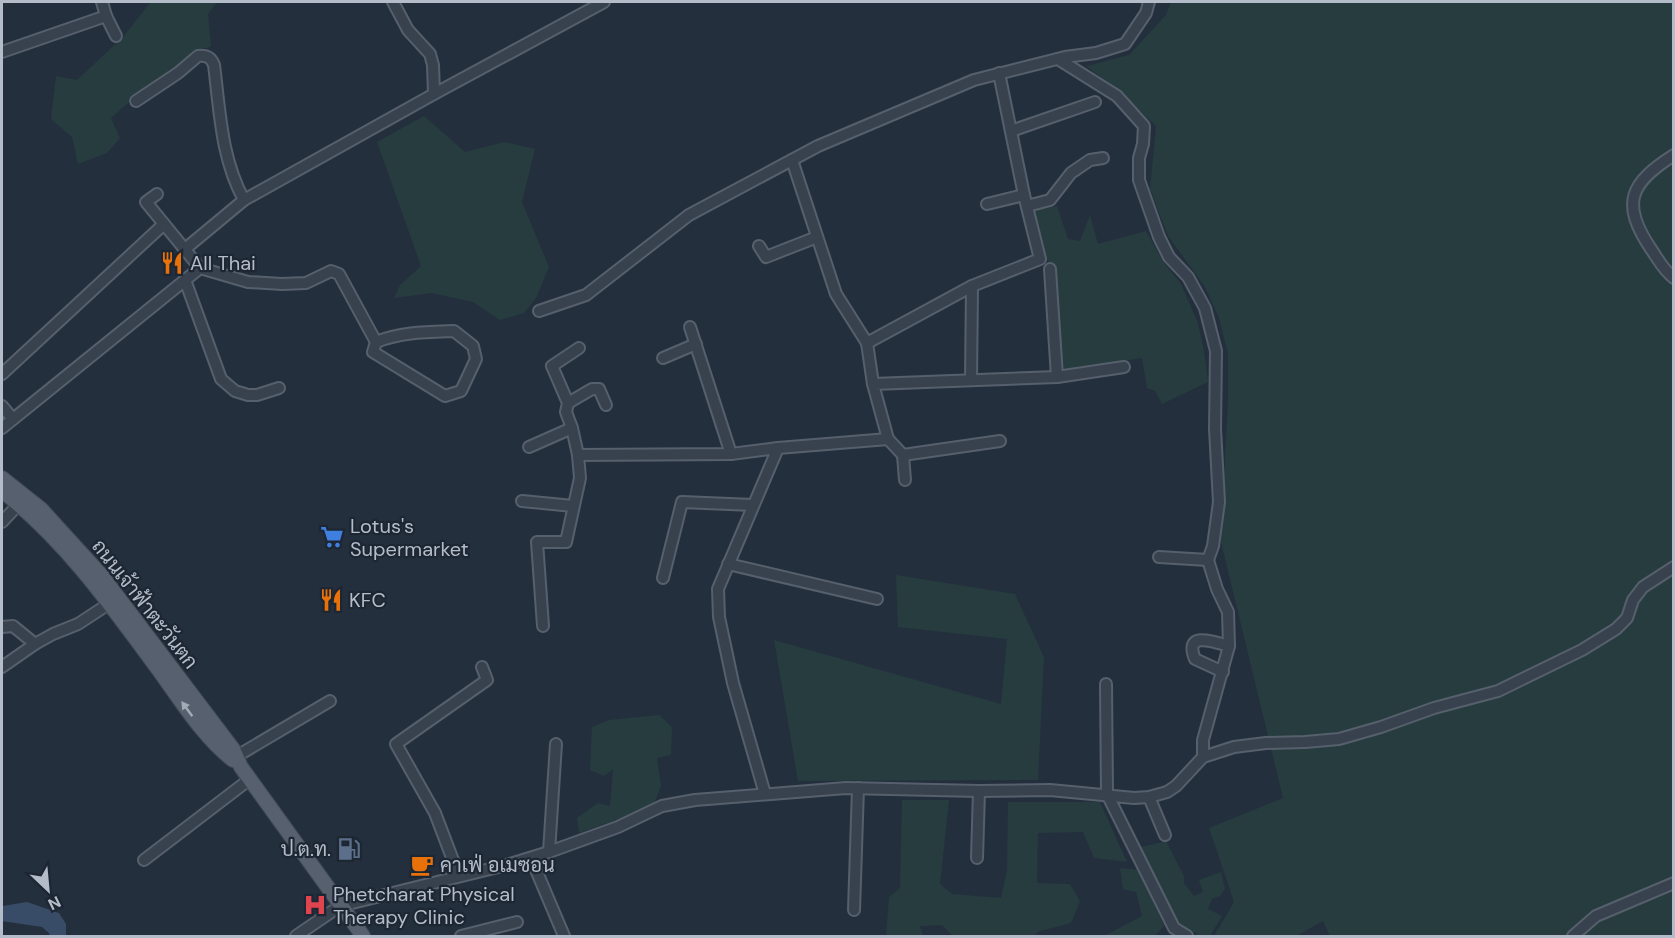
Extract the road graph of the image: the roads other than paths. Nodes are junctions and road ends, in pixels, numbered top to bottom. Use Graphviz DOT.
graph roads {
  1 [pos="102,2"];
  2 [pos="393,2"];
  3 [pos="604,2"];
  4 [pos="1149,2"];
  5 [pos="106,15"];
  6 [pos="116,36"];
  7 [pos="2,52"];
  8 [pos="1058,58"];
  9 [pos="999,73"];
  10 [pos="434,94"];
  11 [pos="136,101"];
  12 [pos="1095,102"];
  13 [pos="1011,131"];
  14 [pos="1674,155"];
  15 [pos="1103,158"];
  16 [pos="792,160"];
  17 [pos="157,194"];
  18 [pos="244,200"];
  19 [pos="1026,200"];
  20 [pos="987,204"];
  21 [pos="164,224"];
  22 [pos="817,237"];
  23 [pos="759,246"];
  24 [pos="185,249"];
  25 [pos="200,268"];
  26 [pos="1050,269"];
  27 [pos="1674,278"];
  28 [pos="185,279"];
  29 [pos="972,286"];
  30 [pos="539,311"];
  31 [pos="690,327"];
  32 [pos="376,342"];
  33 [pos="867,343"];
  34 [pos="696,344"];
  35 [pos="579,348"];
  36 [pos="663,358"];
  37 [pos="1124,367"];
  38 [pos="2,374"];
  39 [pos="1057,377"];
  40 [pos="970,380"];
  41 [pos="873,384"];
  42 [pos="279,388"];
  43 [pos="568,403"];
  44 [pos="606,405"];
  45 [pos="2,406"];
  46 [pos="13,419"];
  47 [pos="2,428"];
  48 [pos="572,428"];
  49 [pos="888,438"];
  50 [pos="1000,441"];
  51 [pos="529,447"];
  52 [pos="778,448"];
  53 [pos="731,454"];
  54 [pos="578,455"];
  55 [pos="903,455"];
  56 [pos="2,478"];
  57 [pos="905,480"];
  58 [pos="2,491"];
  59 [pos="522,501"];
  60 [pos="19,504"];
  61 [pos="573,506"];
  62 [pos="753,506"];
  63 [pos="2,522"];
  64 [pos="1159,557"];
  65 [pos="1208,560"];
  66 [pos="728,564"];
  67 [pos="1674,567"];
  68 [pos="663,578"];
  69 [pos="877,599"];
  70 [pos="110,603"];
  71 [pos="543,626"];
  72 [pos="2,627"];
  73 [pos="35,644"];
  74 [pos="1229,646"];
  75 [pos="2,667"];
  76 [pos="482,667"];
  77 [pos="1222,672"];
  78 [pos="1106,684"];
  79 [pos="330,701"];
  80 [pos="556,744"];
  81 [pos="1203,757"];
  82 [pos="239,761"];
  83 [pos="250,779"];
  84 [pos="858,788"];
  85 [pos="979,791"];
  86 [pos="765,794"];
  87 [pos="1107,794"];
  88 [pos="1149,797"];
  89 [pos="1166,835"];
  90 [pos="549,852"];
  91 [pos="531,858"];
  92 [pos="977,858"];
  93 [pos="144,860"];
  94 [pos="459,876"];
  95 [pos="1674,883"];
  96 [pos="340,906"];
  97 [pos="854,910"];
  98 [pos="517,922"];
  99 [pos="296,936"];
  100 [pos="363,936"];
  101 [pos="461,936"];
  102 [pos="564,936"];
  103 [pos="1187,936"];
  104 [pos="1573,936"];
  1 -- 5 [label="street"];
  2 -- 10 [label="street"];
  3 -- 10 [label="street"];
  4 -- 8 [label="street"];
  5 -- 6 [label="street"];
  5 -- 7 [label="street"];
  8 -- 9 [label="street"];
  8 -- 65 [label="street"];
  9 -- 13 [label="street"];
  9 -- 16 [label="street"];
  10 -- 18 [label="street"];
  11 -- 18 [label="street"];
  12 -- 13 [label="street"];
  13 -- 19 [label="street"];
  14 -- 27 [label="street"];
  15 -- 19 [label="street"];
  16 -- 22 [label="street"];
  16 -- 30 [label="street"];
  17 -- 21 [label="street"];
  18 -- 24 [label="street"];
  19 -- 20 [label="street"];
  19 -- 29 [label="street"];
  21 -- 24 [label="street"];
  21 -- 38 [label="street"];
  22 -- 23 [label="street"];
  22 -- 33 [label="street"];
  24 -- 25 [label="street"];
  25 -- 28 [label="street"];
  25 -- 32 [label="street"];
  26 -- 39 [label="street"];
  28 -- 42 [label="street"];
  28 -- 46 [label="street"];
  29 -- 33 [label="street"];
  29 -- 40 [label="street"];
  31 -- 34 [label="street"];
  32 -- 32 [label="street"];
  33 -- 41 [label="street"];
  34 -- 36 [label="street"];
  34 -- 53 [label="street"];
  35 -- 43 [label="street"];
  37 -- 39 [label="street"];
  39 -- 40 [label="street"];
  40 -- 41 [label="street"];
  41 -- 49 [label="street"];
  43 -- 44 [label="street"];
  43 -- 48 [label="street"];
  45 -- 46 [label="street"];
  46 -- 47 [label="street"];
  48 -- 51 [label="street"];
  48 -- 54 [label="street"];
  49 -- 52 [label="street"];
  49 -- 55 [label="street"];
  50 -- 55 [label="street"];
  52 -- 53 [label="street"];
  52 -- 62 [label="street"];
  53 -- 54 [label="street"];
  54 -- 61 [label="street"];
  55 -- 57 [label="street"];
  56 -- 82 [label="main road, ถนนเจ้าฟ้าตะวันตก"];
  58 -- 60 [label="main road, ถนนเจ้าฟ้าตะวันตก"];
  59 -- 61 [label="street"];
  60 -- 63 [label="street"];
  60 -- 70 [label="main road, ถนนเจ้าฟ้าตะวันตก"];
  61 -- 71 [label="street"];
  62 -- 66 [label="street"];
  62 -- 68 [label="street"];
  64 -- 65 [label="street"];
  65 -- 74 [label="street"];
  66 -- 69 [label="street"];
  66 -- 86 [label="street"];
  67 -- 81 [label="street"];
  70 -- 73 [label="street"];
  82 -- 70 [label="main road, ถนนเจ้าฟ้าตะวันตก, one-way"];
  72 -- 73 [label="street"];
  73 -- 75 [label="street"];
  74 -- 77 [label="street"];
  74 -- 77 [label="street"];
  76 -- 94 [label="street"];
  77 -- 81 [label="street"];
  78 -- 87 [label="street"];
  79 -- 82 [label="street"];
  80 -- 90 [label="street"];
  81 -- 88 [label="street"];
  82 -- 83 [label="main road, ถนนเจ้าฟ้าตะวันตก"];
  83 -- 93 [label="street"];
  83 -- 96 [label="main road, ถนนเจ้าฟ้าตะวันตก"];
  84 -- 85 [label="street"];
  84 -- 86 [label="street"];
  84 -- 97 [label="street"];
  85 -- 87 [label="street"];
  85 -- 92 [label="street"];
  86 -- 90 [label="street"];
  87 -- 88 [label="street"];
  87 -- 103 [label="street"];
  88 -- 89 [label="street"];
  90 -- 91 [label="street"];
  91 -- 94 [label="street"];
  91 -- 102 [label="street"];
  94 -- 96 [label="street"];
  95 -- 104 [label="street"];
  96 -- 99 [label="street"];
  96 -- 100 [label="main road, ถนนเจ้าฟ้าตะวันตก"];
  98 -- 101 [label="street"];
}
